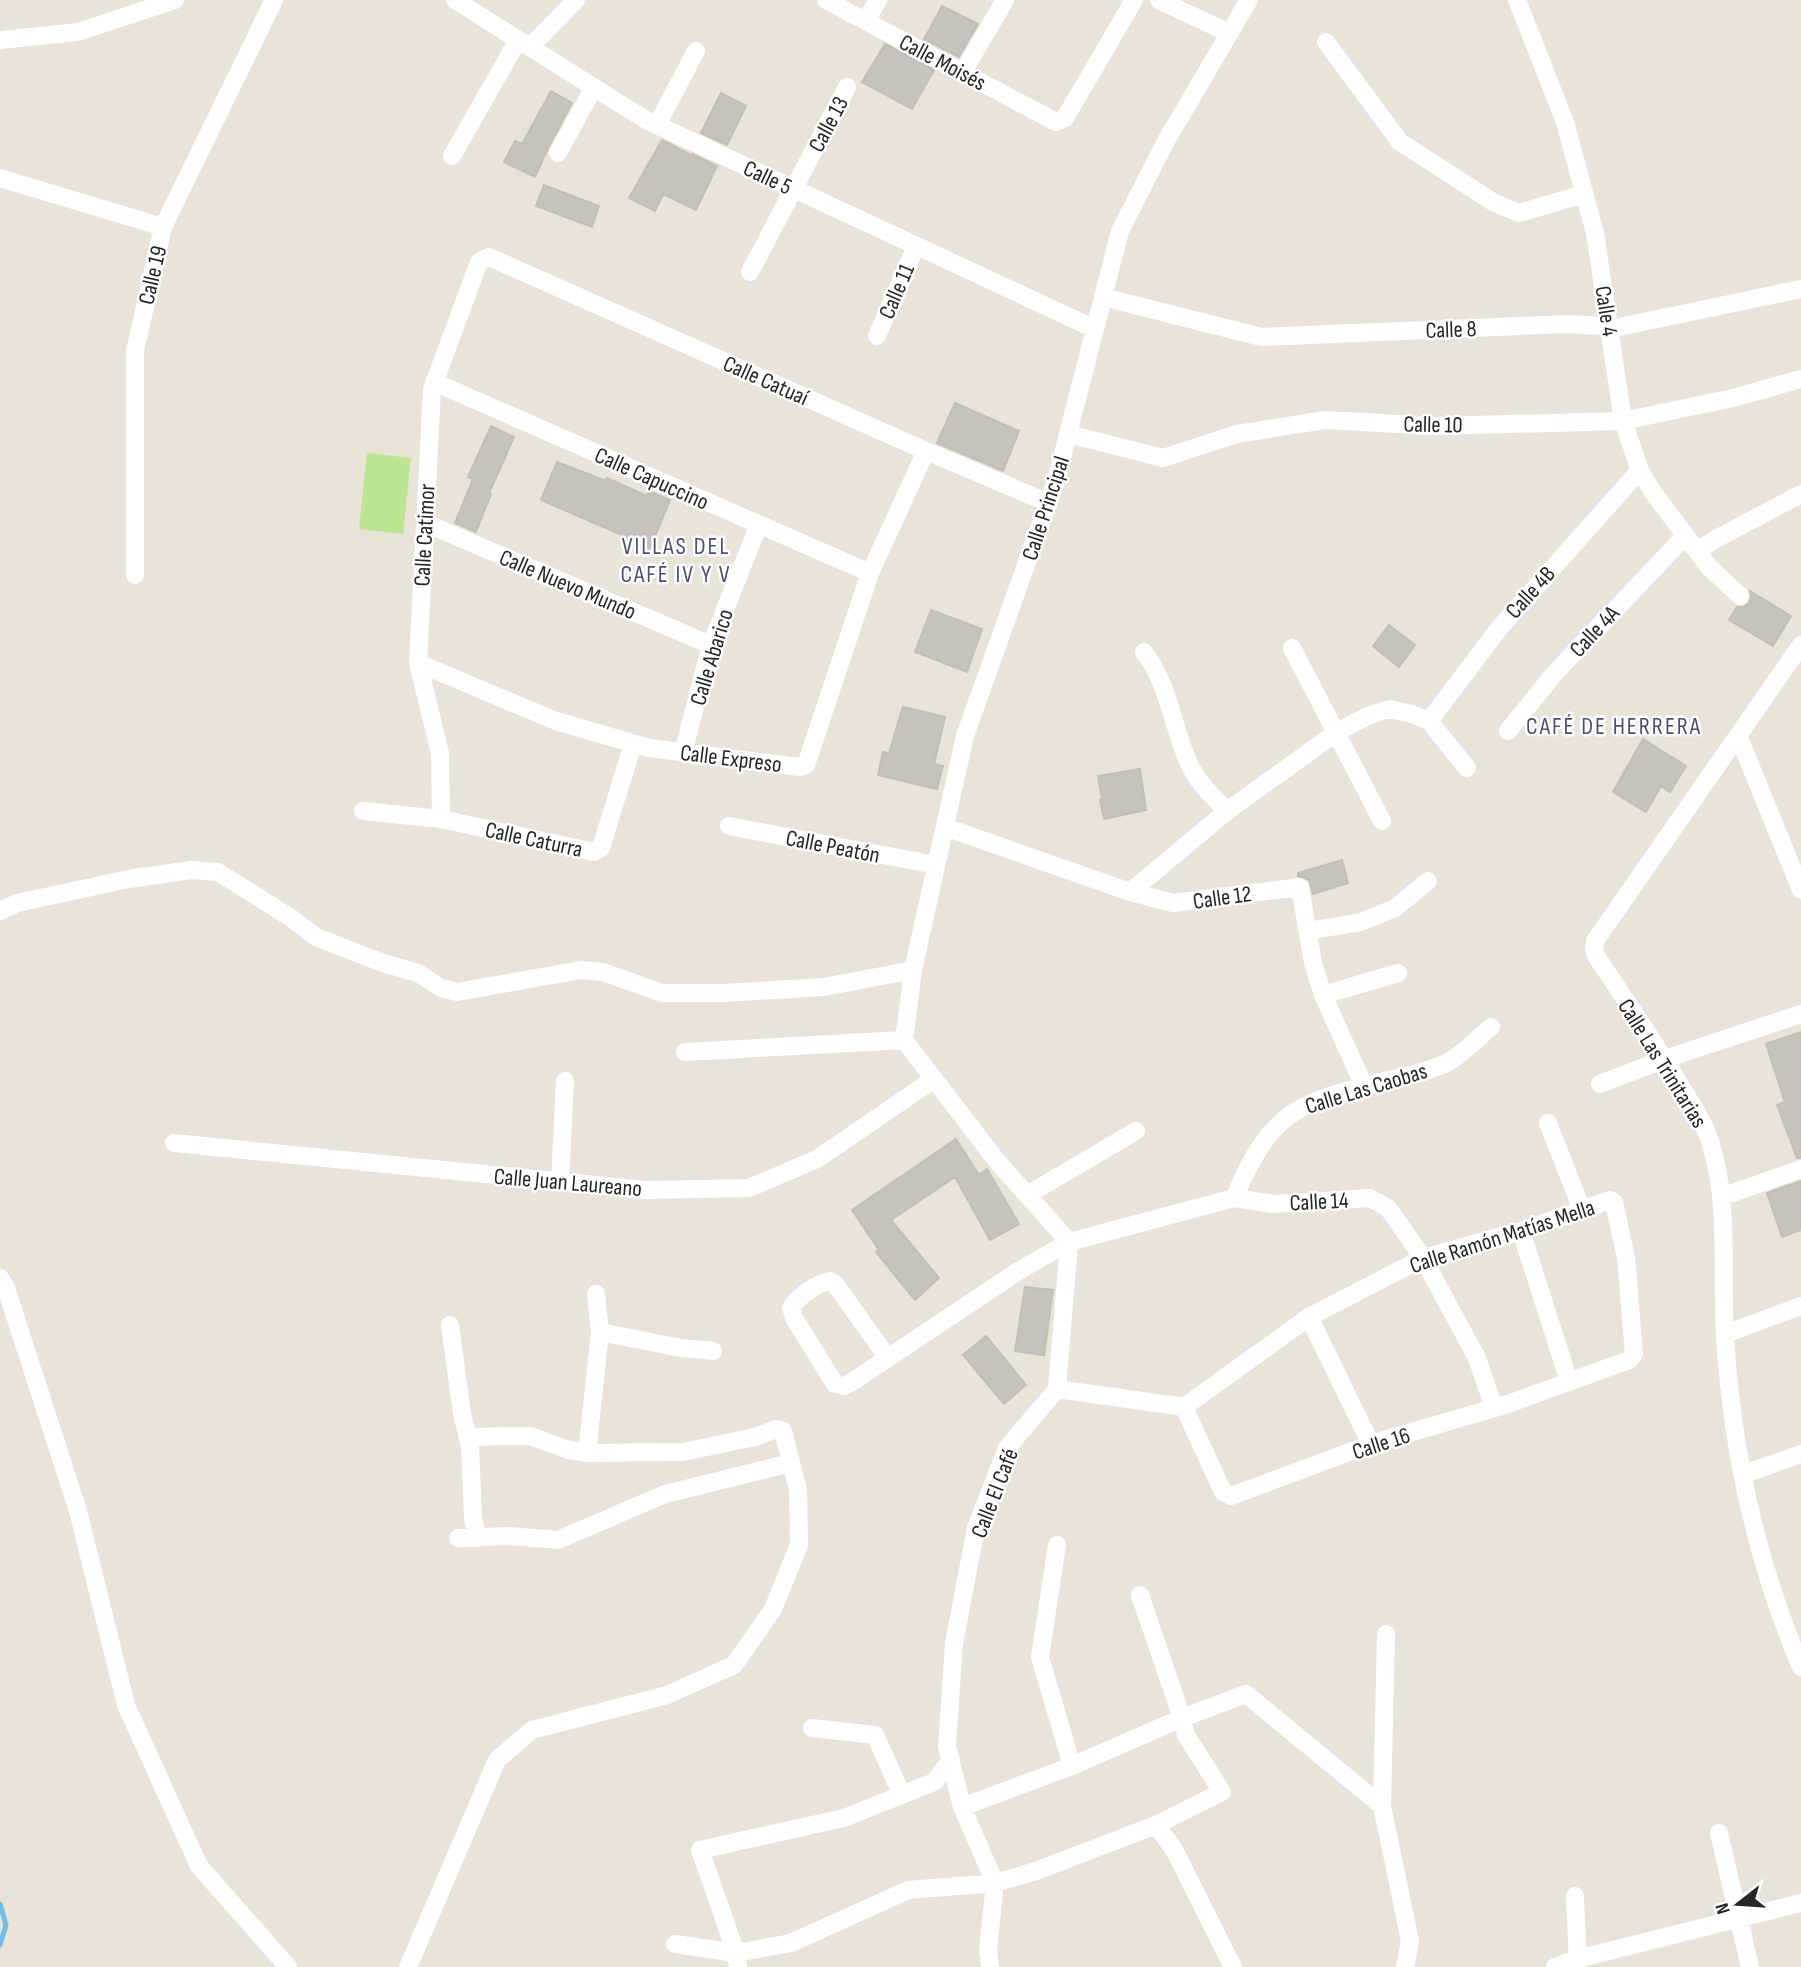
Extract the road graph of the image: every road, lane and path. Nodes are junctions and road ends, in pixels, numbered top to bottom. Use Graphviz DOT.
graph roads {
  1 [pos="175,0"];
  2 [pos="274,0"];
  3 [pos="455,0"];
  4 [pos="576,0"];
  5 [pos="826,0"];
  6 [pos="878,0"];
  7 [pos="1005,0"];
  8 [pos="1134,0"];
  9 [pos="1159,0"];
  10 [pos="1249,0"];
  11 [pos="1517,0"];
  12 [pos="866,21"];
  13 [pos="1229,33"];
  14 [pos="0,40"];
  15 [pos="1326,42"];
  16 [pos="524,43"];
  17 [pos="696,51"];
  18 [pos="963,72"];
  19 [pos="594,87"];
  20 [pos="847,87"];
  21 [pos="657,125"];
  22 [pos="558,153"];
  23 [pos="452,156"];
  24 [pos="0,178"];
  25 [pos="794,189"];
  26 [pos="1584,194"];
  27 [pos="163,227"];
  28 [pos="916,246"];
  29 [pos="483,258"];
  30 [pos="750,272"];
  31 [pos="1801,289"];
  32 [pos="1103,298"];
  33 [pos="1610,327"];
  34 [pos="1095,329"];
  35 [pos="877,336"];
  36 [pos="1801,379"];
  37 [pos="434,382"];
  38 [pos="1623,421"];
  39 [pos="1068,434"];
  40 [pos="926,451"];
  41 [pos="1640,470"];
  42 [pos="1801,494"];
  43 [pos="1049,503"];
  44 [pos="425,523"];
  45 [pos="759,524"];
  46 [pos="1685,536"];
  47 [pos="1698,552"];
  48 [pos="870,573"];
  49 [pos="135,575"];
  50 [pos="1740,596"];
  51 [pos="711,645"];
  52 [pos="1801,645"];
  53 [pos="1292,648"];
  54 [pos="1144,652"];
  55 [pos="418,663"];
  56 [pos="1429,722"];
  57 [pos="1337,732"];
  58 [pos="1508,732"];
  59 [pos="1738,735"];
  60 [pos="633,744"];
  61 [pos="683,753"];
  62 [pos="1467,768"];
  63 [pos="362,811"];
  64 [pos="1227,811"];
  65 [pos="441,820"];
  66 [pos="1382,821"];
  67 [pos="729,826"];
  68 [pos="945,827"];
  69 [pos="936,865"];
  70 [pos="1428,881"];
  71 [pos="1801,890"];
  72 [pos="1130,892"];
  73 [pos="0,911"];
  74 [pos="1308,931"];
  75 [pos="913,970"];
  76 [pos="1398,973"];
  77 [pos="1322,995"];
  78 [pos="1801,1014"];
  79 [pos="1491,1027"];
  80 [pos="904,1040"];
  81 [pos="685,1052"];
  82 [pos="1665,1059"];
  83 [pos="934,1079"];
  84 [pos="565,1081"];
  85 [pos="1600,1084"];
  86 [pos="1364,1086"];
  87 [pos="1548,1123"];
  88 [pos="1136,1131"];
  89 [pos="174,1143"];
  90 [pos="1801,1169"];
  91 [pos="560,1182"];
  92 [pos="1027,1195"];
  93 [pos="1721,1197"];
  94 [pos="1234,1198"];
  95 [pos="1582,1210"];
  96 [pos="1521,1231"];
  97 [pos="1069,1242"];
  98 [pos="1423,1258"];
  99 [pos="0,1278"];
  100 [pos="596,1294"];
  101 [pos="1801,1306"];
  102 [pos="1309,1317"];
  103 [pos="450,1325"];
  104 [pos="600,1332"];
  105 [pos="1725,1334"];
  106 [pos="713,1351"];
  107 [pos="887,1358"];
  108 [pos="1629,1360"];
  109 [pos="1565,1369"];
  110 [pos="1057,1389"];
  111 [pos="1184,1407"];
  112 [pos="1494,1408"];
  113 [pos="468,1437"];
  114 [pos="1371,1444"];
  115 [pos="587,1452"];
  116 [pos="1801,1454"];
  117 [pos="792,1463"];
  118 [pos="1744,1474"];
  119 [pos="458,1538"];
  120 [pos="478,1538"];
  121 [pos="1057,1545"];
  122 [pos="1140,1595"];
  123 [pos="1386,1634"];
  124 [pos="1801,1667"];
  125 [pos="1182,1718"];
  126 [pos="812,1728"];
  127 [pos="951,1760"];
  128 [pos="1072,1766"];
  129 [pos="902,1795"];
  130 [pos="1382,1806"];
  131 [pos="962,1807"];
  132 [pos="1156,1825"];
  133 [pos="1719,1833"];
  134 [pos="995,1883"];
  135 [pos="1575,1896"];
  136 [pos="1801,1903"];
  137 [pos="1739,1919"];
  138 [pos="1410,1941"];
  139 [pos="675,1944"];
  140 [pos="737,1960"];
  141 [pos="1578,1963"];
  142 [pos="288,1967"];
  143 [pos="408,1967"];
  144 [pos="990,1967"];
  145 [pos="1233,1967"];
  146 [pos="1405,1967"];
  147 [pos="1411,1967"];
  148 [pos="1555,1967"];
  149 [pos="1750,1967"];
  1 -- 14 [label="street"];
  2 -- 27 [label="street, Calle 19"];
  3 -- 16 [label="street, Calle 5"];
  4 -- 16 [label="street"];
  5 -- 12 [label="street, Calle Moisés"];
  6 -- 12 [label="street"];
  7 -- 18 [label="street"];
  8 -- 18 [label="street, Calle Moisés"];
  9 -- 13 [label="street"];
  10 -- 13 [label="street, Calle Principal"];
  11 -- 26 [label="street, Calle 4"];
  12 -- 18 [label="street, Calle Moisés"];
  13 -- 32 [label="street, Calle Principal"];
  15 -- 26 [label="street"];
  16 -- 19 [label="street, Calle 5"];
  16 -- 23 [label="street"];
  17 -- 21 [label="street"];
  19 -- 21 [label="street, Calle 5"];
  19 -- 22 [label="street"];
  20 -- 25 [label="street, Calle 13"];
  21 -- 25 [label="street, Calle 5"];
  24 -- 27 [label="street"];
  25 -- 28 [label="street, Calle 5"];
  25 -- 30 [label="street, Calle 13"];
  26 -- 33 [label="street, Calle 4"];
  27 -- 49 [label="street, Calle 19"];
  28 -- 34 [label="street, Calle 5"];
  28 -- 35 [label="street, Calle 11"];
  29 -- 37 [label="street, Calle Catimor"];
  29 -- 40 [label="street, Calle Catuaí"];
  31 -- 33 [label="street, Calle 8"];
  32 -- 33 [label="street, Calle 8"];
  32 -- 34 [label="street, Calle Principal"];
  33 -- 38 [label="street, Calle 4"];
  34 -- 39 [label="street, Calle Principal"];
  36 -- 38 [label="street, Calle 10"];
  37 -- 44 [label="street, Calle Catimor"];
  37 -- 45 [label="street, Calle Capuccino"];
  38 -- 39 [label="street, Calle 10"];
  38 -- 41 [label="street, Calle 4"];
  39 -- 43 [label="street, Calle Principal"];
  40 -- 43 [label="street, Calle Catuaí"];
  40 -- 48 [label="street, Calle Expreso"];
  41 -- 46 [label="street, Calle 4"];
  41 -- 56 [label="street, Calle 4B"];
  42 -- 47 [label="street"];
  43 -- 68 [label="street, Calle Principal"];
  44 -- 51 [label="street, Calle Nuevo Mundo"];
  44 -- 55 [label="street, Calle Catimor"];
  45 -- 48 [label="street, Calle Capuccino"];
  45 -- 51 [label="street, Calle Abarico"];
  46 -- 47 [label="street, Calle 4"];
  46 -- 58 [label="street, Calle 4A"];
  47 -- 50 [label="street, Calle 4"];
  48 -- 61 [label="street, Calle Expreso"];
  51 -- 61 [label="street, Calle Abarico"];
  52 -- 59 [label="street, Calle Las Trinitarias"];
  53 -- 57 [label="street"];
  54 -- 64 [label="street"];
  55 -- 60 [label="street, Calle Expreso"];
  55 -- 65 [label="street, Calle Catimor"];
  56 -- 57 [label="street"];
  56 -- 62 [label="street"];
  57 -- 64 [label="street"];
  57 -- 66 [label="street"];
  59 -- 71 [label="street"];
  59 -- 82 [label="street, Calle Las Trinitarias"];
  60 -- 61 [label="street, Calle Expreso"];
  60 -- 65 [label="street, Calle Caturra"];
  63 -- 65 [label="street"];
  64 -- 72 [label="street"];
  67 -- 69 [label="street, Calle Peatón"];
  68 -- 69 [label="street, Calle Principal"];
  68 -- 72 [label="street, Calle 12"];
  69 -- 75 [label="street, Calle Principal"];
  70 -- 74 [label="street"];
  72 -- 74 [label="street, Calle 12"];
  73 -- 75 [label="street"];
  74 -- 77 [label="street, Calle 12"];
  75 -- 80 [label="street, Calle Principal"];
  76 -- 77 [label="street"];
  77 -- 86 [label="street, Calle 12"];
  78 -- 82 [label="street"];
  79 -- 86 [label="street, Calle Las Caobas"];
  80 -- 81 [label="street"];
  80 -- 83 [label="street"];
  82 -- 85 [label="street"];
  82 -- 93 [label="street, Calle Las Trinitarias"];
  83 -- 91 [label="street, Calle Juan Laureano"];
  83 -- 92 [label="street"];
  84 -- 91 [label="street"];
  86 -- 94 [label="street, Calle Las Caobas"];
  87 -- 95 [label="street"];
  88 -- 92 [label="street"];
  89 -- 91 [label="street, Calle Juan Laureano"];
  90 -- 93 [label="street"];
  92 -- 97 [label="street"];
  93 -- 105 [label="street, Calle Las Trinitarias"];
  94 -- 97 [label="street, Calle 14"];
  94 -- 98 [label="street, Calle 14"];
  95 -- 96 [label="street, Calle Ramón Matías Mella"];
  95 -- 108 [label="street, Calle Ramón Matías Mella"];
  96 -- 98 [label="street, Calle Ramón Matías Mella"];
  96 -- 109 [label="street"];
  97 -- 107 [label="street, Calle 14"];
  97 -- 110 [label="street"];
  98 -- 102 [label="street, Calle Ramón Matías Mella"];
  98 -- 112 [label="street, Calle 14"];
  99 -- 142 [label="street"];
  100 -- 104 [label="street"];
  101 -- 105 [label="street"];
  102 -- 111 [label="street, Calle Ramón Matías Mella"];
  102 -- 114 [label="street"];
  103 -- 113 [label="street"];
  104 -- 106 [label="street"];
  104 -- 115 [label="street"];
  105 -- 118 [label="street, Calle Las Trinitarias"];
  107 -- 107 [label="street, Calle 14"];
  108 -- 112 [label="street, Calle 16"];
  110 -- 111 [label="street"];
  110 -- 127 [label="street, Calle El Café"];
  111 -- 114 [label="street, Calle 16"];
  112 -- 114 [label="street, Calle 16"];
  113 -- 115 [label="street"];
  113 -- 120 [label="street"];
  115 -- 117 [label="street"];
  116 -- 118 [label="street"];
  117 -- 120 [label="street"];
  117 -- 143 [label="street"];
  118 -- 124 [label="street, Calle Las Trinitarias"];
  119 -- 120 [label="street"];
  121 -- 128 [label="street"];
  122 -- 125 [label="street"];
  123 -- 130 [label="street"];
  125 -- 128 [label="street"];
  125 -- 130 [label="street"];
  125 -- 132 [label="street"];
  126 -- 129 [label="street"];
  127 -- 129 [label="street"];
  127 -- 131 [label="street, Calle El Café"];
  128 -- 131 [label="street"];
  129 -- 140 [label="street"];
  130 -- 138 [label="street"];
  131 -- 134 [label="street, Calle El Café"];
  132 -- 134 [label="street"];
  132 -- 145 [label="street"];
  133 -- 137 [label="street"];
  134 -- 140 [label="street"];
  134 -- 144 [label="street, Calle El Café"];
  135 -- 141 [label="street"];
  136 -- 137 [label="street"];
  137 -- 141 [label="street"];
  137 -- 149 [label="street"];
  138 -- 146 [label="street"];
  138 -- 147 [label="street"];
  139 -- 140 [label="street"];
  141 -- 148 [label="street"];
}
